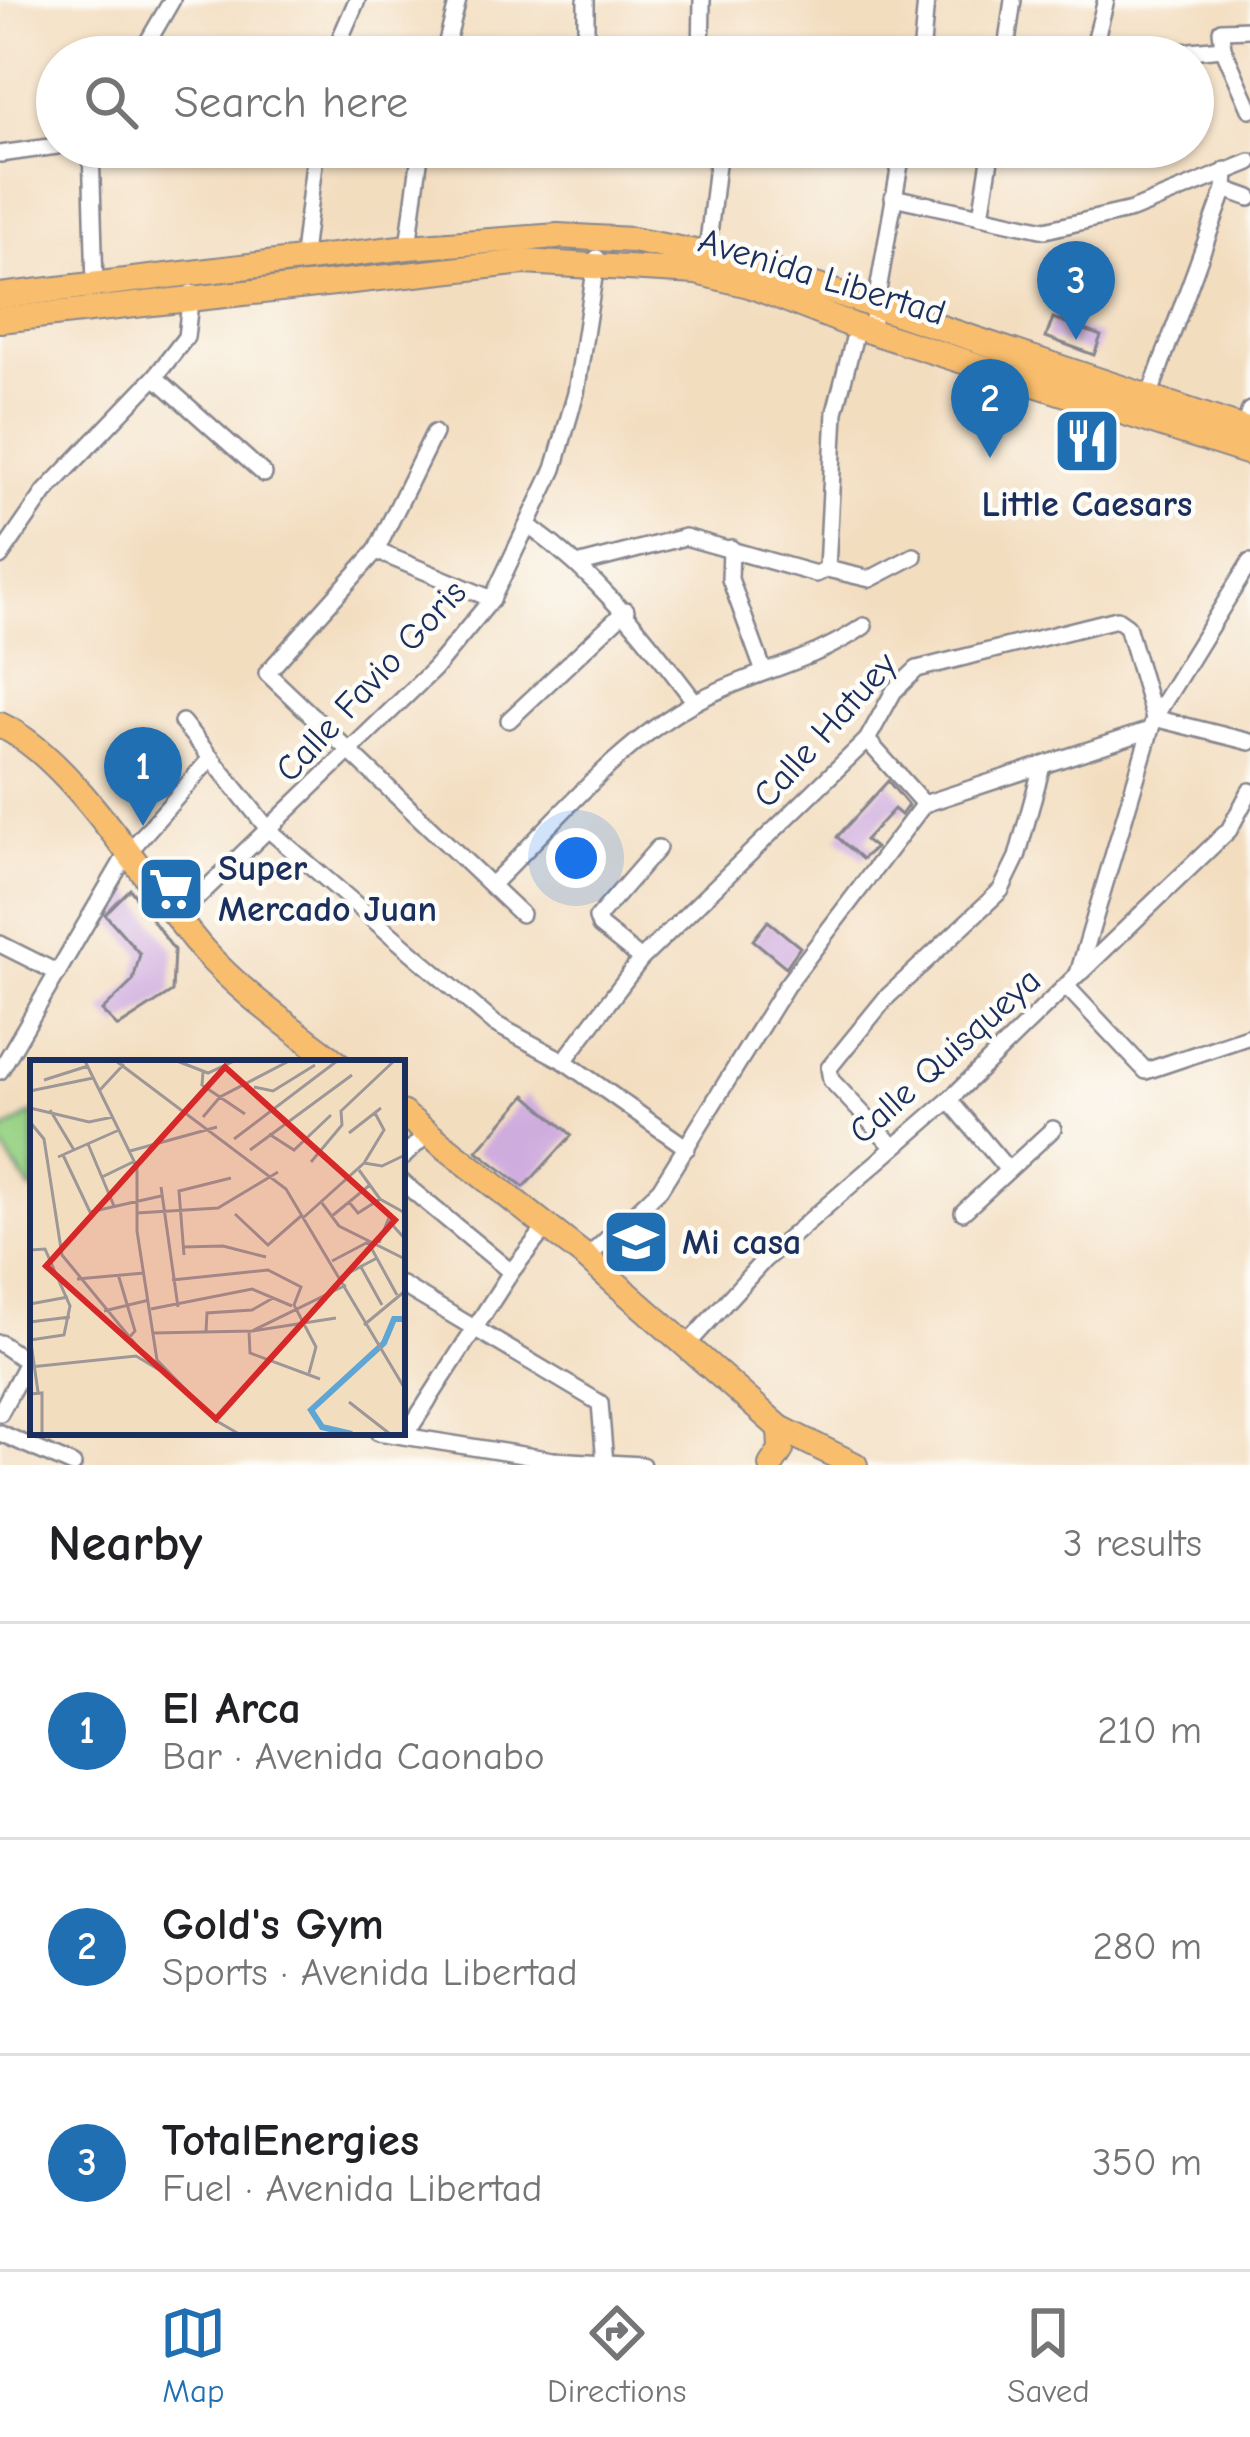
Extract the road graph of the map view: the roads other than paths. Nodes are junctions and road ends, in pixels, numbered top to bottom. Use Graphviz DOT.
graph roads {
  1 [pos="172,0"];
  2 [pos="357,0"];
  3 [pos="458,0"];
  4 [pos="586,0"];
  5 [pos="702,0"];
  6 [pos="926,0"];
  7 [pos="1013,0"];
  8 [pos="1106,0"];
  9 [pos="1250,29"];
  10 [pos="151,36"];
  11 [pos="341,36"];
  12 [pos="449,36"];
  13 [pos="586,36"];
  14 [pos="701,36"];
  15 [pos="923,36"];
  16 [pos="1008,36"];
  17 [pos="1096,36"];
  18 [pos="1222,48"];
  19 [pos="1214,49"];
  20 [pos="1250,109"];
  21 [pos="36,149"];
  22 [pos="0,154"];
  23 [pos="1250,162"];
  24 [pos="91,168"];
  25 [pos="313,168"];
  26 [pos="418,168"];
  27 [pos="716,168"];
  28 [pos="898,168"];
  29 [pos="989,168"];
  30 [pos="1226,170"];
  31 [pos="1225,189"];
  32 [pos="892,197"];
  33 [pos="1250,198"];
  34 [pos="981,216"];
  35 [pos="601,238"];
  36 [pos="408,247"];
  37 [pos="707,252"];
  38 [pos="302,263"];
  39 [pos="596,264"];
  40 [pos="189,275"];
  41 [pos="94,286"];
  42 [pos="0,296"];
  43 [pos="192,302"];
  44 [pos="878,304"];
  45 [pos="0,320"];
  46 [pos="864,329"];
  47 [pos="155,377"];
  48 [pos="1149,397"];
  49 [pos="1248,430"];
  50 [pos="434,433"];
  51 [pos="264,474"];
  52 [pos="529,526"];
  53 [pos="730,548"];
  54 [pos="376,551"];
  55 [pos="0,556"];
  56 [pos="914,556"];
  57 [pos="1250,562"];
  58 [pos="581,564"];
  59 [pos="825,571"];
  60 [pos="492,599"];
  61 [pos="626,610"];
  62 [pos="864,626"];
  63 [pos="764,672"];
  64 [pos="695,702"];
  65 [pos="509,720"];
  66 [pos="182,722"];
  67 [pos="0,724"];
  68 [pos="1152,724"];
  69 [pos="867,740"];
  70 [pos="1250,742"];
  71 [pos="347,754"];
  72 [pos="212,758"];
  73 [pos="1042,766"];
  74 [pos="1250,791"];
  75 [pos="924,804"];
  76 [pos="269,830"];
  77 [pos="658,848"];
  78 [pos="126,855"];
  79 [pos="491,885"];
  80 [pos="521,914"];
  81 [pos="176,918"];
  82 [pos="0,944"];
  83 [pos="641,959"];
  84 [pos="58,974"];
  85 [pos="1072,981"];
  86 [pos="1250,1036"];
  87 [pos="333,1060"];
  88 [pos="564,1061"];
  89 [pos="0,1071"];
  90 [pos="949,1100"];
  91 [pos="405,1115"];
  92 [pos="1053,1129"];
  93 [pos="428,1133"];
  94 [pos="892,1145"];
  95 [pos="687,1148"];
  96 [pos="405,1155"];
  97 [pos="1008,1170"];
  98 [pos="405,1184"];
  99 [pos="963,1212"];
  100 [pos="547,1226"];
  101 [pos="587,1258"];
  102 [pos="511,1272"];
  103 [pos="405,1287"];
  104 [pos="473,1330"];
  105 [pos="0,1343"];
  106 [pos="686,1346"];
  107 [pos="30,1365"];
  108 [pos="0,1413"];
  109 [pos="0,1433"];
  110 [pos="789,1434"];
  111 [pos="398,1435"];
  112 [pos="405,1436"];
  113 [pos="605,1463"];
  114 [pos="73,1465"];
  115 [pos="642,1465"];
  116 [pos="771,1465"];
  117 [pos="855,1465"];
  1 -- 10 [label="street"];
  2 -- 11 [label="street"];
  3 -- 12 [label="street"];
  4 -- 13 [label="street"];
  5 -- 14 [label="street"];
  6 -- 15 [label="street"];
  7 -- 16 [label="street"];
  8 -- 17 [label="street"];
  9 -- 18 [label="street"];
  18 -- 19 [label="street"];
  18 -- 20 [label="street"];
  21 -- 22 [label="street"];
  23 -- 30 [label="street"];
  24 -- 41 [label="street"];
  25 -- 38 [label="street"];
  26 -- 36 [label="street"];
  27 -- 37 [label="street"];
  28 -- 32 [label="street"];
  29 -- 34 [label="street"];
  30 -- 31 [label="street"];
  30 -- 34 [label="street"];
  31 -- 33 [label="street"];
  31 -- 48 [label="street"];
  32 -- 34 [label="street"];
  32 -- 44 [label="street"];
  35 -- 36 [label="main road, Avenida Libertad"];
  35 -- 37 [label="main road, Avenida Libertad"];
  35 -- 39 [label="street, Calle Favio Goris"];
  36 -- 38 [label="main road, Avenida Libertad"];
  37 -- 44 [label="main road, Avenida Libertad"];
  38 -- 40 [label="main road, Avenida Libertad"];
  39 -- 43 [label="main road, Avenida Libertad"];
  39 -- 46 [label="main road, Avenida Libertad"];
  39 -- 52 [label="street, Calle Favio Goris"];
  40 -- 41 [label="main road, Avenida Libertad"];
  40 -- 43 [label="street"];
  41 -- 42 [label="main road, Avenida Libertad"];
  43 -- 45 [label="main road, Avenida Libertad"];
  43 -- 47 [label="street"];
  44 -- 46 [label="street"];
  44 -- 48 [label="main road, Avenida Libertad"];
  46 -- 49 [label="main road, Avenida Libertad"];
  46 -- 59 [label="street"];
  47 -- 51 [label="street"];
  47 -- 55 [label="street"];
  48 -- 49 [label="main road, Avenida Libertad"];
  50 -- 54 [label="street"];
  52 -- 58 [label="street"];
  52 -- 60 [label="street, Calle Favio Goris"];
  53 -- 58 [label="street"];
  53 -- 59 [label="street"];
  53 -- 63 [label="street"];
  54 -- 60 [label="street"];
  54 -- 71 [label="street"];
  56 -- 59 [label="street"];
  57 -- 68 [label="street, Calle Quisqueya"];
  58 -- 61 [label="street"];
  60 -- 71 [label="street, Calle Favio Goris"];
  61 -- 64 [label="street"];
  61 -- 65 [label="street"];
  62 -- 63 [label="street"];
  63 -- 64 [label="street"];
  64 -- 79 [label="street"];
  66 -- 72 [label="street"];
  67 -- 78 [label="main road"];
  68 -- 69 [label="street, Calle Hatuey"];
  68 -- 70 [label="street"];
  68 -- 73 [label="street"];
  68 -- 85 [label="street, Calle Quisqueya"];
  69 -- 75 [label="street"];
  69 -- 83 [label="street, Calle Hatuey"];
  71 -- 76 [label="street, Calle Favio Goris"];
  71 -- 79 [label="street"];
  72 -- 76 [label="street"];
  72 -- 78 [label="street"];
  73 -- 75 [label="street"];
  73 -- 94 [label="street"];
  74 -- 85 [label="street"];
  75 -- 95 [label="street"];
  76 -- 81 [label="street, Calle Favio Goris"];
  76 -- 88 [label="street"];
  77 -- 83 [label="street"];
  78 -- 81 [label="main road"];
  78 -- 84 [label="street"];
  79 -- 80 [label="street"];
  81 -- 87 [label="main road"];
  82 -- 84 [label="street"];
  83 -- 88 [label="street, Calle Hatuey"];
  84 -- 89 [label="street"];
  85 -- 86 [label="street"];
  85 -- 90 [label="street, Calle Quisqueya"];
  88 -- 95 [label="street"];
  90 -- 94 [label="street, Calle Quisqueya"];
  90 -- 97 [label="street"];
  91 -- 93 [label="main road"];
  92 -- 97 [label="street"];
  93 -- 96 [label="street"];
  93 -- 100 [label="main road"];
  94 -- 106 [label="street, Calle Quisqueya"];
  95 -- 101 [label="street"];
  97 -- 99 [label="street"];
  98 -- 102 [label="street"];
  100 -- 101 [label="main road"];
  100 -- 102 [label="street"];
  101 -- 106 [label="main road"];
  102 -- 104 [label="street"];
  103 -- 104 [label="street"];
  104 -- 112 [label="street"];
  104 -- 113 [label="street"];
  105 -- 107 [label="street"];
  106 -- 110 [label="main road"];
  107 -- 108 [label="street"];
  109 -- 114 [label="street"];
  110 -- 116 [label="main road"];
  110 -- 117 [label="main road"];
  111 -- 112 [label="street"];
  112 -- 113 [label="street"];
  113 -- 115 [label="street"];
}
